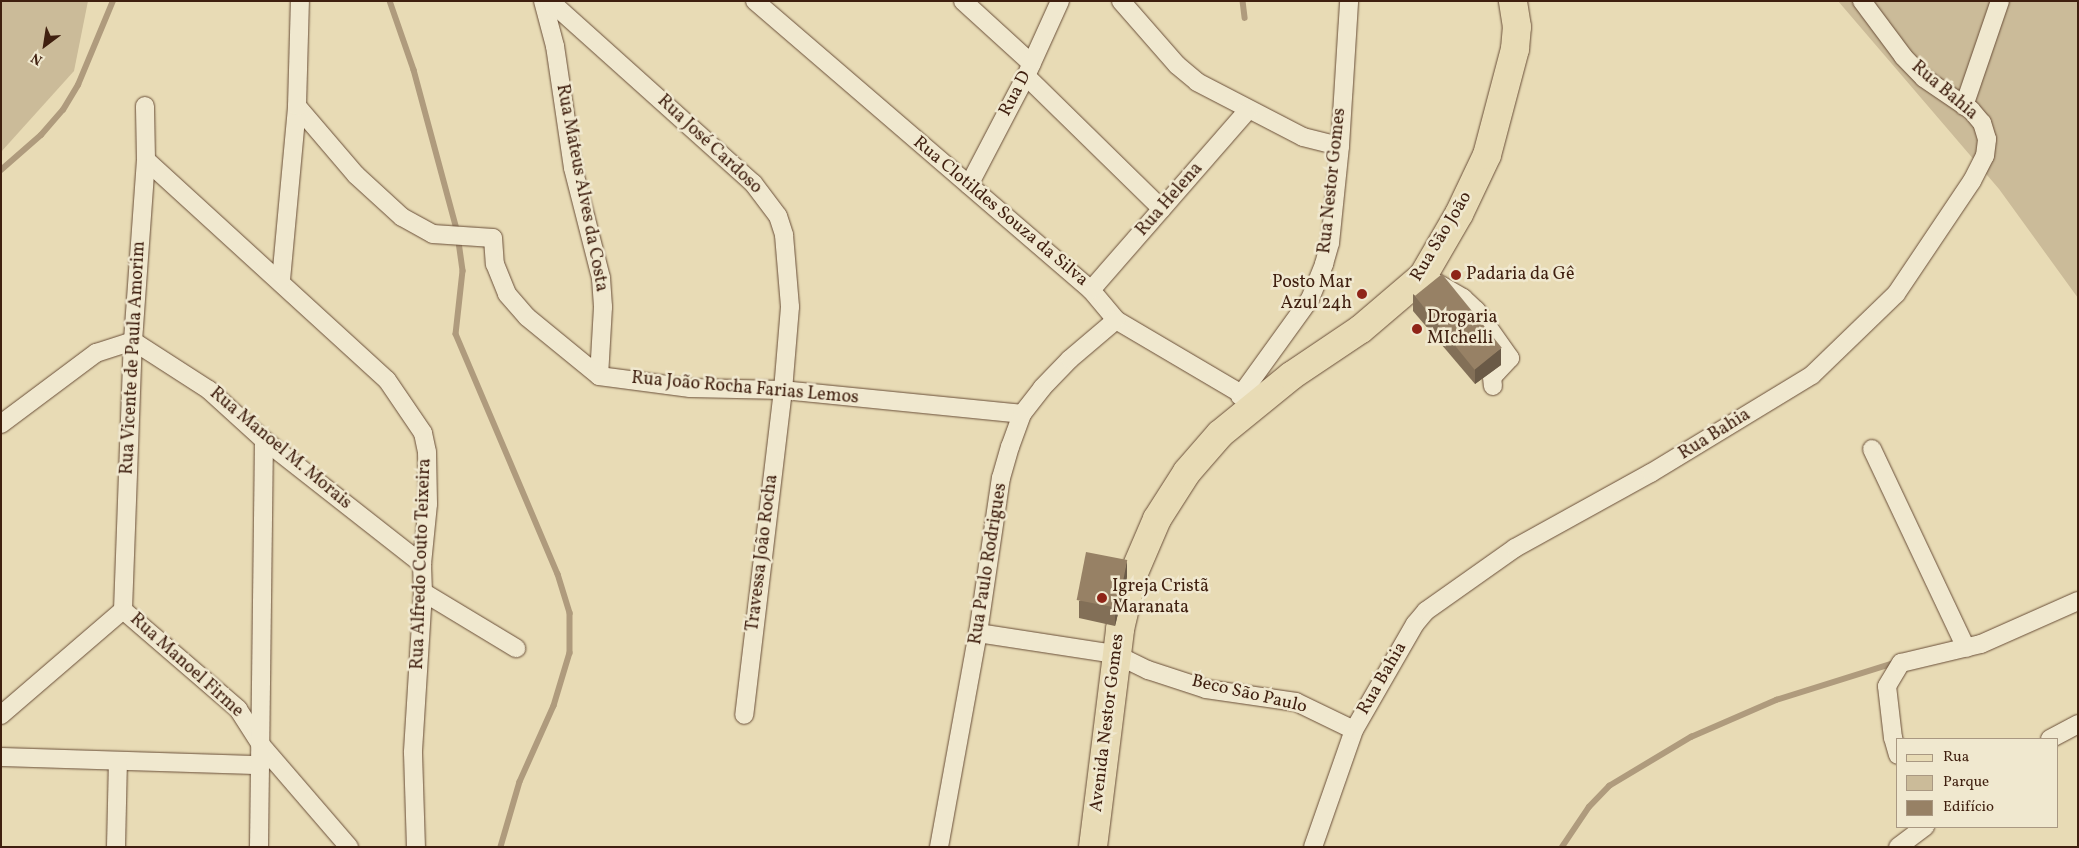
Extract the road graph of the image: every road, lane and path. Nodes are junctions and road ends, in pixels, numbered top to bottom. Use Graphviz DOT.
graph roads {
  1 [pos="300,1"];
  2 [pos="543,1"];
  3 [pos="550,1"];
  4 [pos="755,1"];
  5 [pos="963,1"];
  6 [pos="1060,1"];
  7 [pos="1122,1"];
  8 [pos="1349,1"];
  9 [pos="1513,1"];
  10 [pos="1862,1"];
  11 [pos="2000,1"];
  12 [pos="1029,70"];
  13 [pos="145,106"];
  14 [pos="297,106"];
  15 [pos="1964,106"];
  16 [pos="1248,110"];
  17 [pos="1340,146"];
  18 [pos="146,160"];
  19 [pos="969,185"];
  20 [pos="1162,209"];
  21 [pos="1423,276"];
  22 [pos="281,280"];
  23 [pos="1091,290"];
  24 [pos="1116,320"];
  25 [pos="133,340"];
  26 [pos="599,376"];
  27 [pos="1493,386"];
  28 [pos="783,390"];
  29 [pos="1248,400"];
  30 [pos="1022,414"];
  31 [pos="1,424"];
  32 [pos="264,440"];
  33 [pos="1872,449"];
  34 [pos="422,564"];
  35 [pos="423,592"];
  36 [pos="2078,601"];
  37 [pos="123,610"];
  38 [pos="978,633"];
  39 [pos="516,648"];
  40 [pos="1966,648"];
  41 [pos="1115,654"];
  42 [pos="1,715"];
  43 [pos="744,715"];
  44 [pos="2078,724"];
  45 [pos="1354,730"];
  46 [pos="2052,738"];
  47 [pos="261,745"];
  48 [pos="1896,748"];
  49 [pos="1,757"];
  50 [pos="118,762"];
  51 [pos="261,765"];
  52 [pos="1924,828"];
  53 [pos="116,847"];
  54 [pos="259,847"];
  55 [pos="349,847"];
  56 [pos="416,847"];
  57 [pos="939,847"];
  58 [pos="1094,847"];
  59 [pos="1313,847"];
  60 [pos="1898,847"];
  1 -- 14 [label="street"];
  2 -- 26 [label="street, Rua Mateus Alves da Costa"];
  3 -- 28 [label="street, Rua José Cardoso"];
  4 -- 19 [label="street, Rua Clotildes Souza da Silva"];
  5 -- 12 [label="street"];
  6 -- 12 [label="street, Rua D"];
  7 -- 16 [label="street"];
  8 -- 17 [label="street, Rua Nestor Gomes"];
  9 -- 21 [label="main road, Rua São João"];
  10 -- 15 [label="street, Rua Bahia"];
  11 -- 15 [label="street"];
  12 -- 19 [label="street, Rua D"];
  12 -- 20 [label="street"];
  13 -- 18 [label="street, Rua Vicente de Paula Amorim"];
  14 -- 22 [label="street"];
  14 -- 26 [label="street"];
  15 -- 45 [label="street, Rua Bahia"];
  16 -- 17 [label="street"];
  16 -- 20 [label="street, Rua Helena"];
  17 -- 29 [label="street, Rua Nestor Gomes"];
  18 -- 22 [label="street, Rua Alfredo Couto Teixeira"];
  18 -- 25 [label="street, Rua Vicente de Paula Amorim"];
  19 -- 23 [label="street, Rua Clotildes Souza da Silva"];
  20 -- 23 [label="street, Rua Helena"];
  21 -- 27 [label="street"];
  21 -- 29 [label="main road, Rua São João"];
  22 -- 34 [label="street, Rua Alfredo Couto Teixeira"];
  23 -- 24 [label="street, Rua Clotildes Souza da Silva"];
  24 -- 29 [label="street, Rua Clotildes Souza da Silva"];
  24 -- 30 [label="street, Rua Paulo Rodrigues"];
  25 -- 31 [label="street"];
  25 -- 32 [label="street, Rua Manoel M. Morais"];
  25 -- 37 [label="street, Rua Vicente de Paula Amorim"];
  26 -- 28 [label="street, Rua João Rocha Farias Lemos"];
  28 -- 30 [label="street, Rua João Rocha Farias Lemos"];
  28 -- 43 [label="street, Travessa João Rocha"];
  29 -- 41 [label="main road, Avenida Nestor Gomes"];
  30 -- 38 [label="street, Rua Paulo Rodrigues"];
  32 -- 34 [label="street, Rua Manoel M. Morais"];
  32 -- 47 [label="street"];
  33 -- 40 [label="street"];
  34 -- 35 [label="street, Rua Alfredo Couto Teixeira"];
  35 -- 39 [label="street"];
  35 -- 56 [label="street, Rua Alfredo Couto Teixeira"];
  36 -- 40 [label="street"];
  37 -- 42 [label="street, Rua Manoel Firme"];
  37 -- 47 [label="street, Rua Manoel Firme"];
  38 -- 41 [label="street, Beco São Paulo"];
  38 -- 57 [label="street, Rua Paulo Rodrigues"];
  40 -- 48 [label="street"];
  41 -- 45 [label="street, Beco São Paulo"];
  41 -- 58 [label="main road, Avenida Nestor Gomes"];
  44 -- 46 [label="street"];
  45 -- 59 [label="street, Rua Bahia"];
  47 -- 51 [label="street"];
  47 -- 55 [label="street, Rua Manoel Firme"];
  49 -- 50 [label="street"];
  50 -- 51 [label="street"];
  50 -- 53 [label="street"];
  51 -- 54 [label="street"];
  52 -- 60 [label="street"];
}
